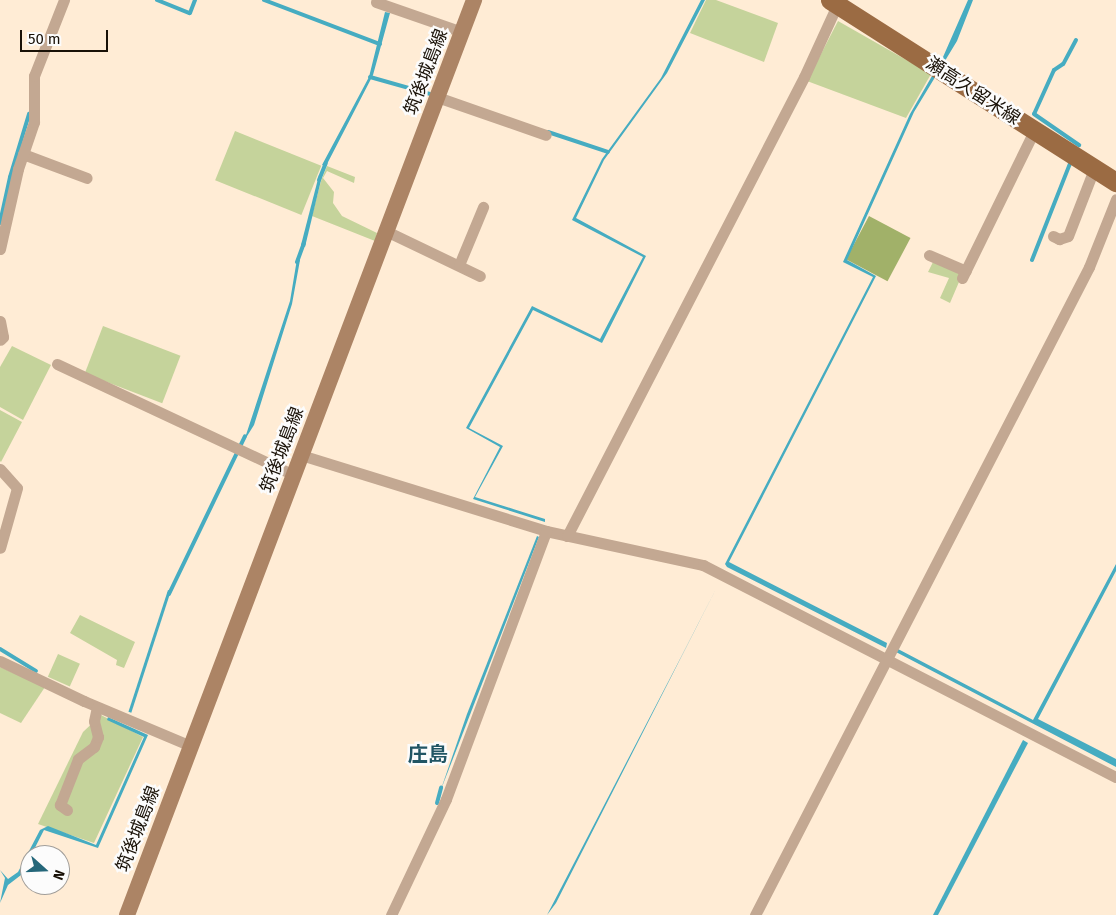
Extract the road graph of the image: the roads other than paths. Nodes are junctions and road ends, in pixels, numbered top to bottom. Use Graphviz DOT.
graph roads {
  1 [pos="64,0"];
  2 [pos="474,0"];
  3 [pos="376,2"];
  4 [pos="833,3"];
  5 [pos="462,32"];
  6 [pos="437,97"];
  7 [pos="1034,131"];
  8 [pos="546,135"];
  9 [pos="23,154"];
  10 [pos="1094,169"];
  11 [pos="87,178"];
  12 [pos="1116,182"];
  13 [pos="1116,199"];
  14 [pos="483,207"];
  15 [pos="386,231"];
  16 [pos="1052,236"];
  17 [pos="0,249"];
  18 [pos="929,255"];
  19 [pos="458,265"];
  20 [pos="480,276"];
  21 [pos="0,321"];
  22 [pos="0,340"];
  23 [pos="57,364"];
  24 [pos="302,455"];
  25 [pos="0,470"];
  26 [pos="294,475"];
  27 [pos="546,531"];
  28 [pos="567,536"];
  29 [pos="0,548"];
  30 [pos="888,660"];
  31 [pos="0,661"];
  32 [pos="97,707"];
  33 [pos="191,746"];
  34 [pos="1116,777"];
  35 [pos="67,810"];
  36 [pos="127,915"];
  37 [pos="391,915"];
  38 [pos="755,915"];
  1 -- 9 [label="street"];
  2 -- 5 [label="main road, 筑後城島線"];
  3 -- 5 [label="street"];
  4 -- 7 [label="main road, 瀬高久留米線"];
  4 -- 28 [label="street"];
  5 -- 6 [label="main road, 筑後城島線"];
  6 -- 8 [label="street"];
  6 -- 15 [label="main road, 筑後城島線"];
  7 -- 10 [label="main road, 瀬高久留米線"];
  7 -- 18 [label="street"];
  9 -- 11 [label="street"];
  9 -- 17 [label="street"];
  10 -- 12 [label="main road, 瀬高久留米線"];
  10 -- 16 [label="street"];
  13 -- 30 [label="street"];
  14 -- 19 [label="street"];
  15 -- 19 [label="street"];
  15 -- 24 [label="main road, 筑後城島線"];
  19 -- 20 [label="street"];
  21 -- 22 [label="street"];
  23 -- 26 [label="street"];
  24 -- 26 [label="main road, 筑後城島線"];
  24 -- 27 [label="street"];
  25 -- 29 [label="street"];
  26 -- 33 [label="main road, 筑後城島線"];
  27 -- 28 [label="street"];
  27 -- 37 [label="street"];
  28 -- 30 [label="street"];
  30 -- 34 [label="street"];
  30 -- 38 [label="street"];
  31 -- 32 [label="street"];
  32 -- 33 [label="street"];
  32 -- 35 [label="street"];
  33 -- 36 [label="main road, 筑後城島線"];
}
